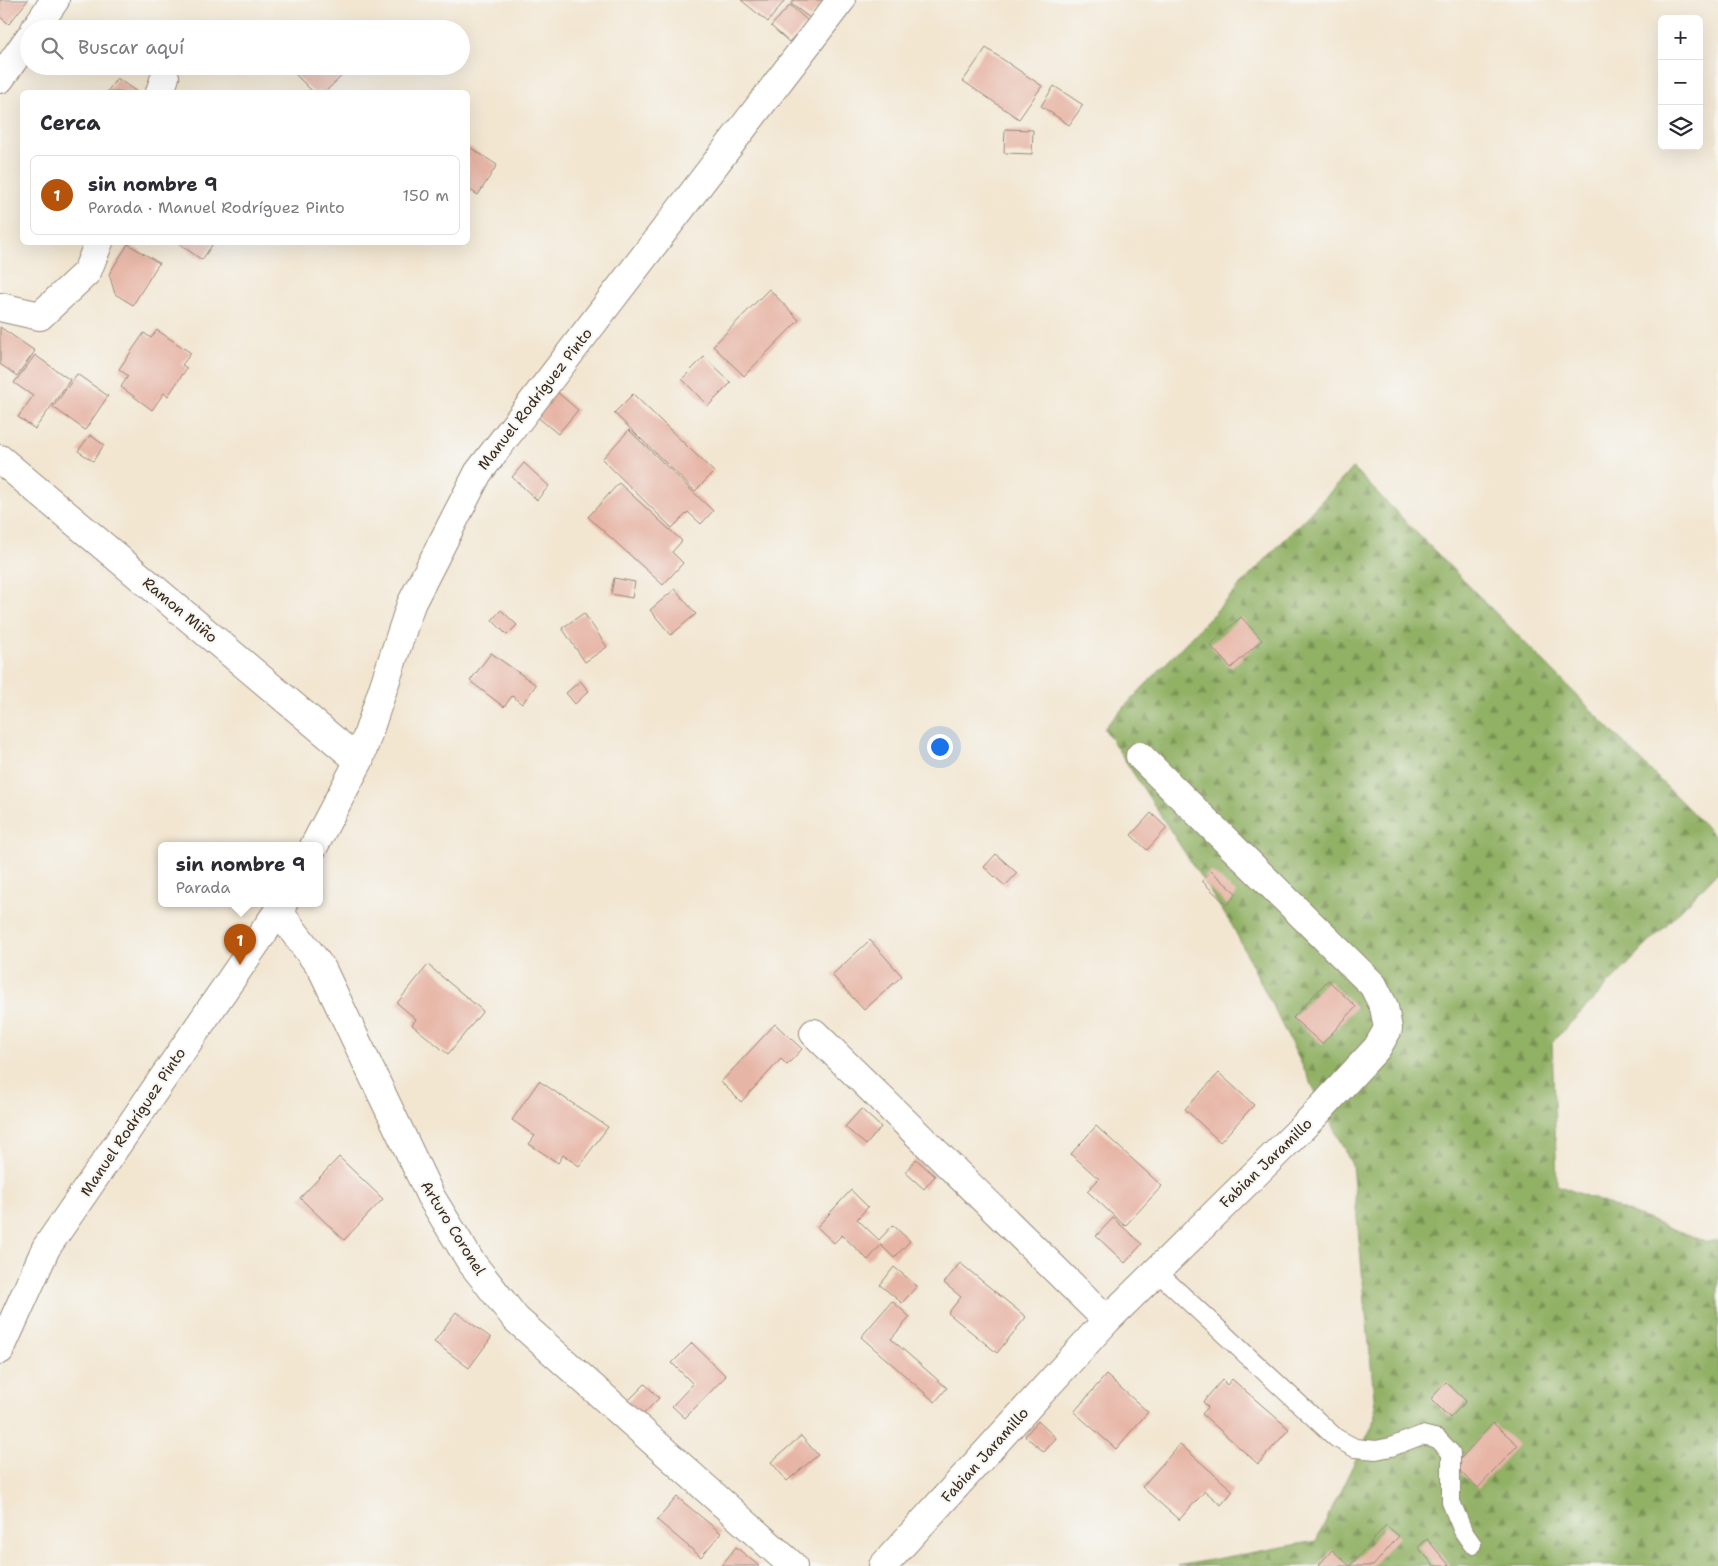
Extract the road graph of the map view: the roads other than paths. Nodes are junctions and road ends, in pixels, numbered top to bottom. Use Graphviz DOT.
graph roads {
  1 [pos="55,0"];
  2 [pos="841,0"];
  3 [pos="41,20"];
  4 [pos="20,51"];
  5 [pos="0,79"];
  6 [pos="98,245"];
  7 [pos="0,307"];
  8 [pos="0,459"];
  9 [pos="1140,756"];
  10 [pos="359,761"];
  11 [pos="316,842"];
  12 [pos="281,908"];
  13 [pos="814,1033"];
  14 [pos="1156,1271"];
  15 [pos="1107,1320"];
  16 [pos="0,1350"];
  17 [pos="1472,1544"];
  18 [pos="793,1566"];
  19 [pos="883,1566"];
  1 -- 3 [label="street"];
  2 -- 10 [label="street, Manuel Rodríguez Pinto"];
  4 -- 5 [label="street"];
  6 -- 7 [label="street"];
  8 -- 10 [label="street, Ramon Miño"];
  9 -- 14 [label="street, Fabian Jaramillo"];
  10 -- 11 [label="street, Manuel Rodríguez Pinto"];
  12 -- 16 [label="street, Manuel Rodríguez Pinto"];
  12 -- 18 [label="street, Arturo Coronel"];
  13 -- 15 [label="street"];
  14 -- 15 [label="street, Fabian Jaramillo"];
  14 -- 17 [label="lane"];
  15 -- 19 [label="street, Fabian Jaramillo"];
}
